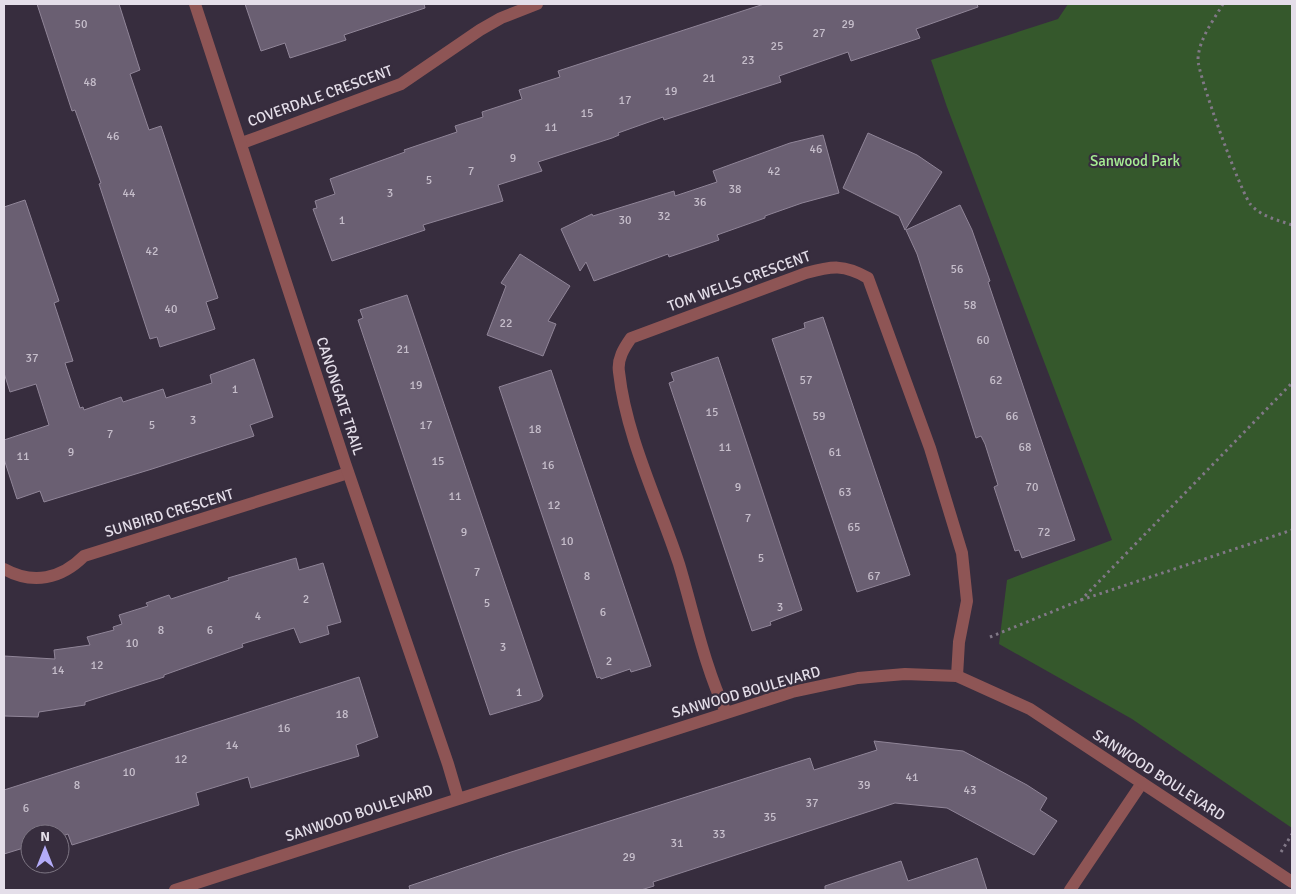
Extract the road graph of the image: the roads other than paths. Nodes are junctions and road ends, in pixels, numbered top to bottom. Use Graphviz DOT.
graph roads {
  1 [pos="195,4"];
  2 [pos="537,4"];
  3 [pos="242,143"];
  4 [pos="348,473"];
  5 [pos="4,569"];
  6 [pos="957,676"];
  7 [pos="726,712"];
  8 [pos="1142,783"];
  9 [pos="458,798"];
  10 [pos="1292,882"];
  11 [pos="174,890"];
  12 [pos="1070,890"];
  1 -- 3 [label="street, CANONGATE TRAIL"];
  2 -- 3 [label="street, COVERDALE CRESCENT"];
  3 -- 4 [label="street, CANONGATE TRAIL"];
  4 -- 5 [label="street, SUNBIRD CRESCENT"];
  4 -- 9 [label="street, CANONGATE TRAIL"];
  6 -- 7 [label="street, SANWOOD BOULEVARD"];
  6 -- 7 [label="street, TOM WELLS CRESCENT"];
  6 -- 8 [label="street, SANWOOD BOULEVARD"];
  7 -- 9 [label="street, SANWOOD BOULEVARD"];
  8 -- 10 [label="street, SANWOOD BOULEVARD"];
  8 -- 12 [label="street"];
  9 -- 11 [label="street, SANWOOD BOULEVARD"];
}
